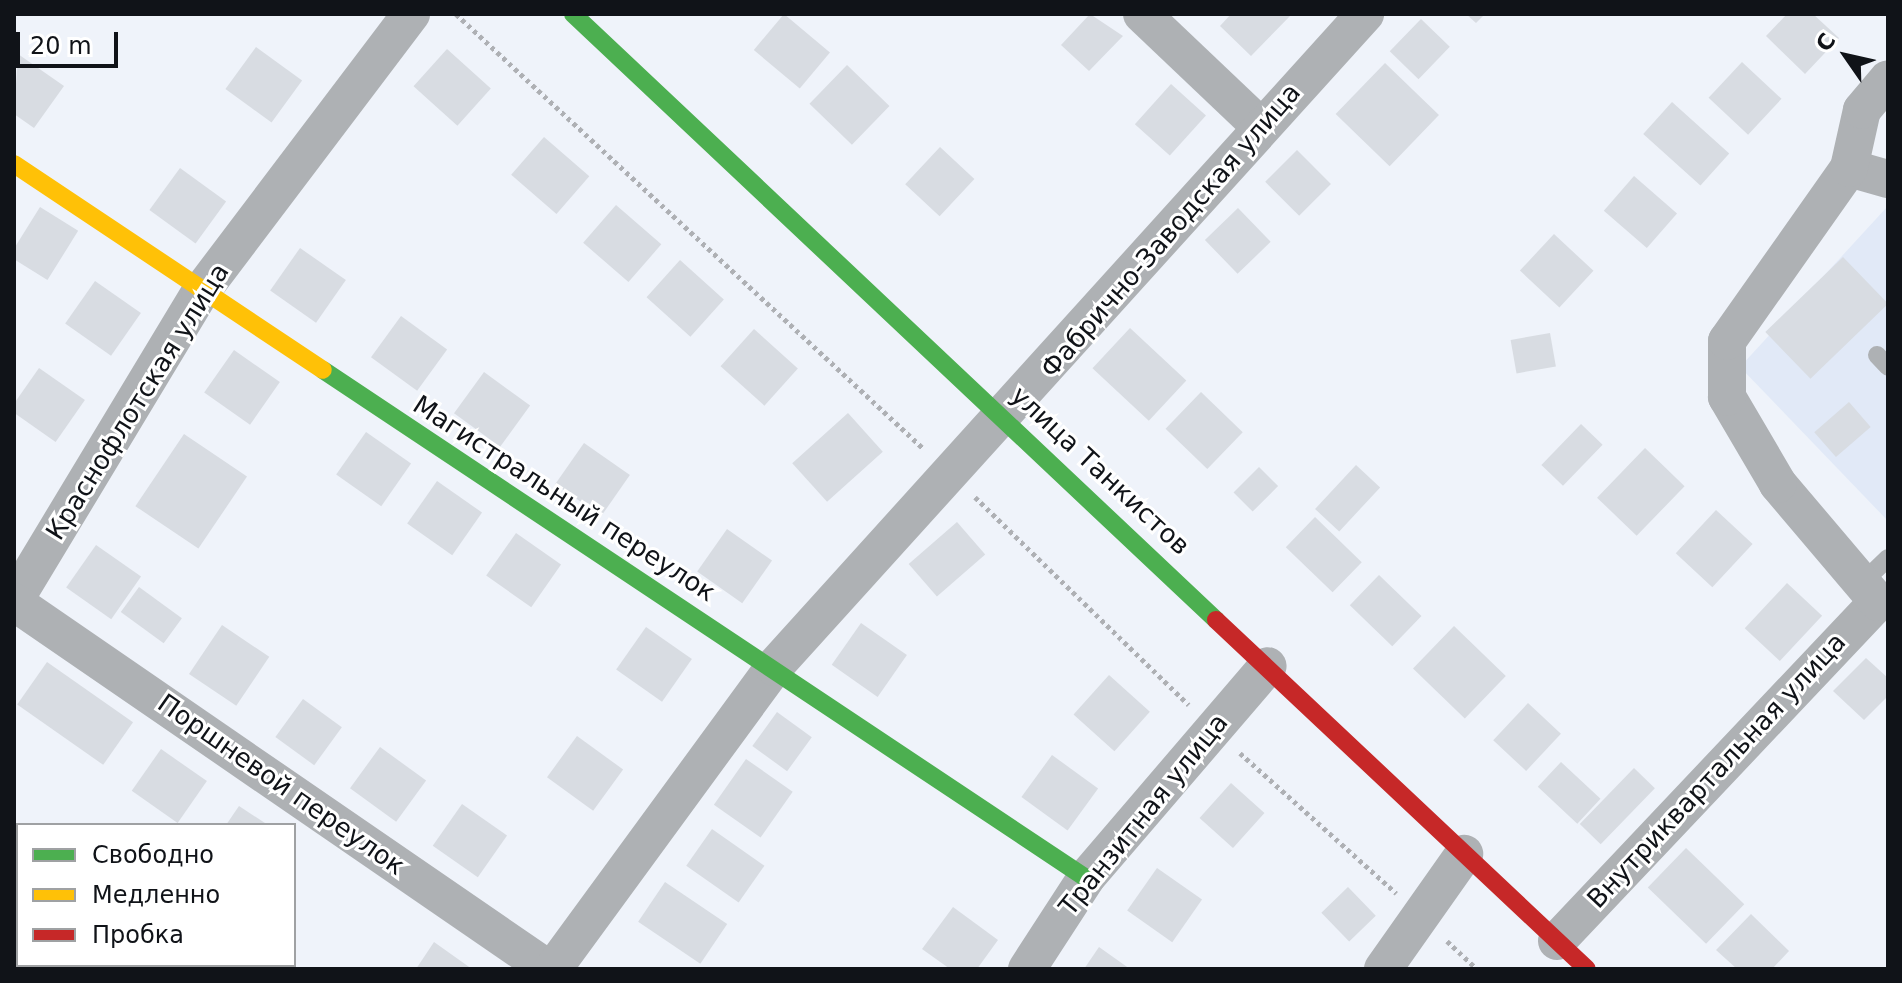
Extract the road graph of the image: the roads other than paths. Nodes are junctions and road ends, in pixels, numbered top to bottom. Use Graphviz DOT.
graph roads {
  1 [pos="411,14"];
  2 [pos="573,14"];
  3 [pos="1142,14"];
  4 [pos="1365,14"];
  5 [pos="1888,79"];
  6 [pos="1261,127"];
  7 [pos="14,164"];
  8 [pos="1849,168"];
  9 [pos="1888,179"];
  10 [pos="200,293"];
  11 [pos="1006,418"];
  12 [pos="1879,586"];
  13 [pos="14,602"];
  14 [pos="1268,666"];
  15 [pos="774,667"];
  16 [pos="1464,854"];
  17 [pos="1086,878"];
  18 [pos="1557,941"];
  19 [pos="550,969"];
  20 [pos="1027,969"];
  21 [pos="1383,969"];
  22 [pos="1587,969"];
  1 -- 10 [label="street, Краснофлотская улица"];
  2 -- 11 [label="street, улица Танкистов"];
  3 -- 6 [label="street"];
  4 -- 6 [label="street, Фабрично-Заводская улица"];
  5 -- 8 [label="street, Внутриквартальная улица"];
  6 -- 11 [label="street, Фабрично-Заводская улица"];
  7 -- 10 [label="street, Магистральный переулок"];
  8 -- 9 [label="street"];
  8 -- 12 [label="street, Внутриквартальная улица"];
  10 -- 13 [label="street, Краснофлотская улица"];
  10 -- 15 [label="street, Магистральный переулок"];
  11 -- 14 [label="street, улица Танкистов"];
  11 -- 15 [label="street, Фабрично-Заводская улица"];
  12 -- 18 [label="street, Внутриквартальная улица"];
  13 -- 19 [label="street, Поршневой переулок"];
  14 -- 16 [label="street, улица Танкистов"];
  14 -- 17 [label="street, Транзитная улица"];
  15 -- 17 [label="street, Магистральный переулок"];
  15 -- 19 [label="street, Фабрично-Заводская улица"];
  16 -- 18 [label="street, улица Танкистов"];
  16 -- 21 [label="street"];
  17 -- 20 [label="street, Транзитная улица"];
  18 -- 22 [label="street, улица Танкистов"];
}
